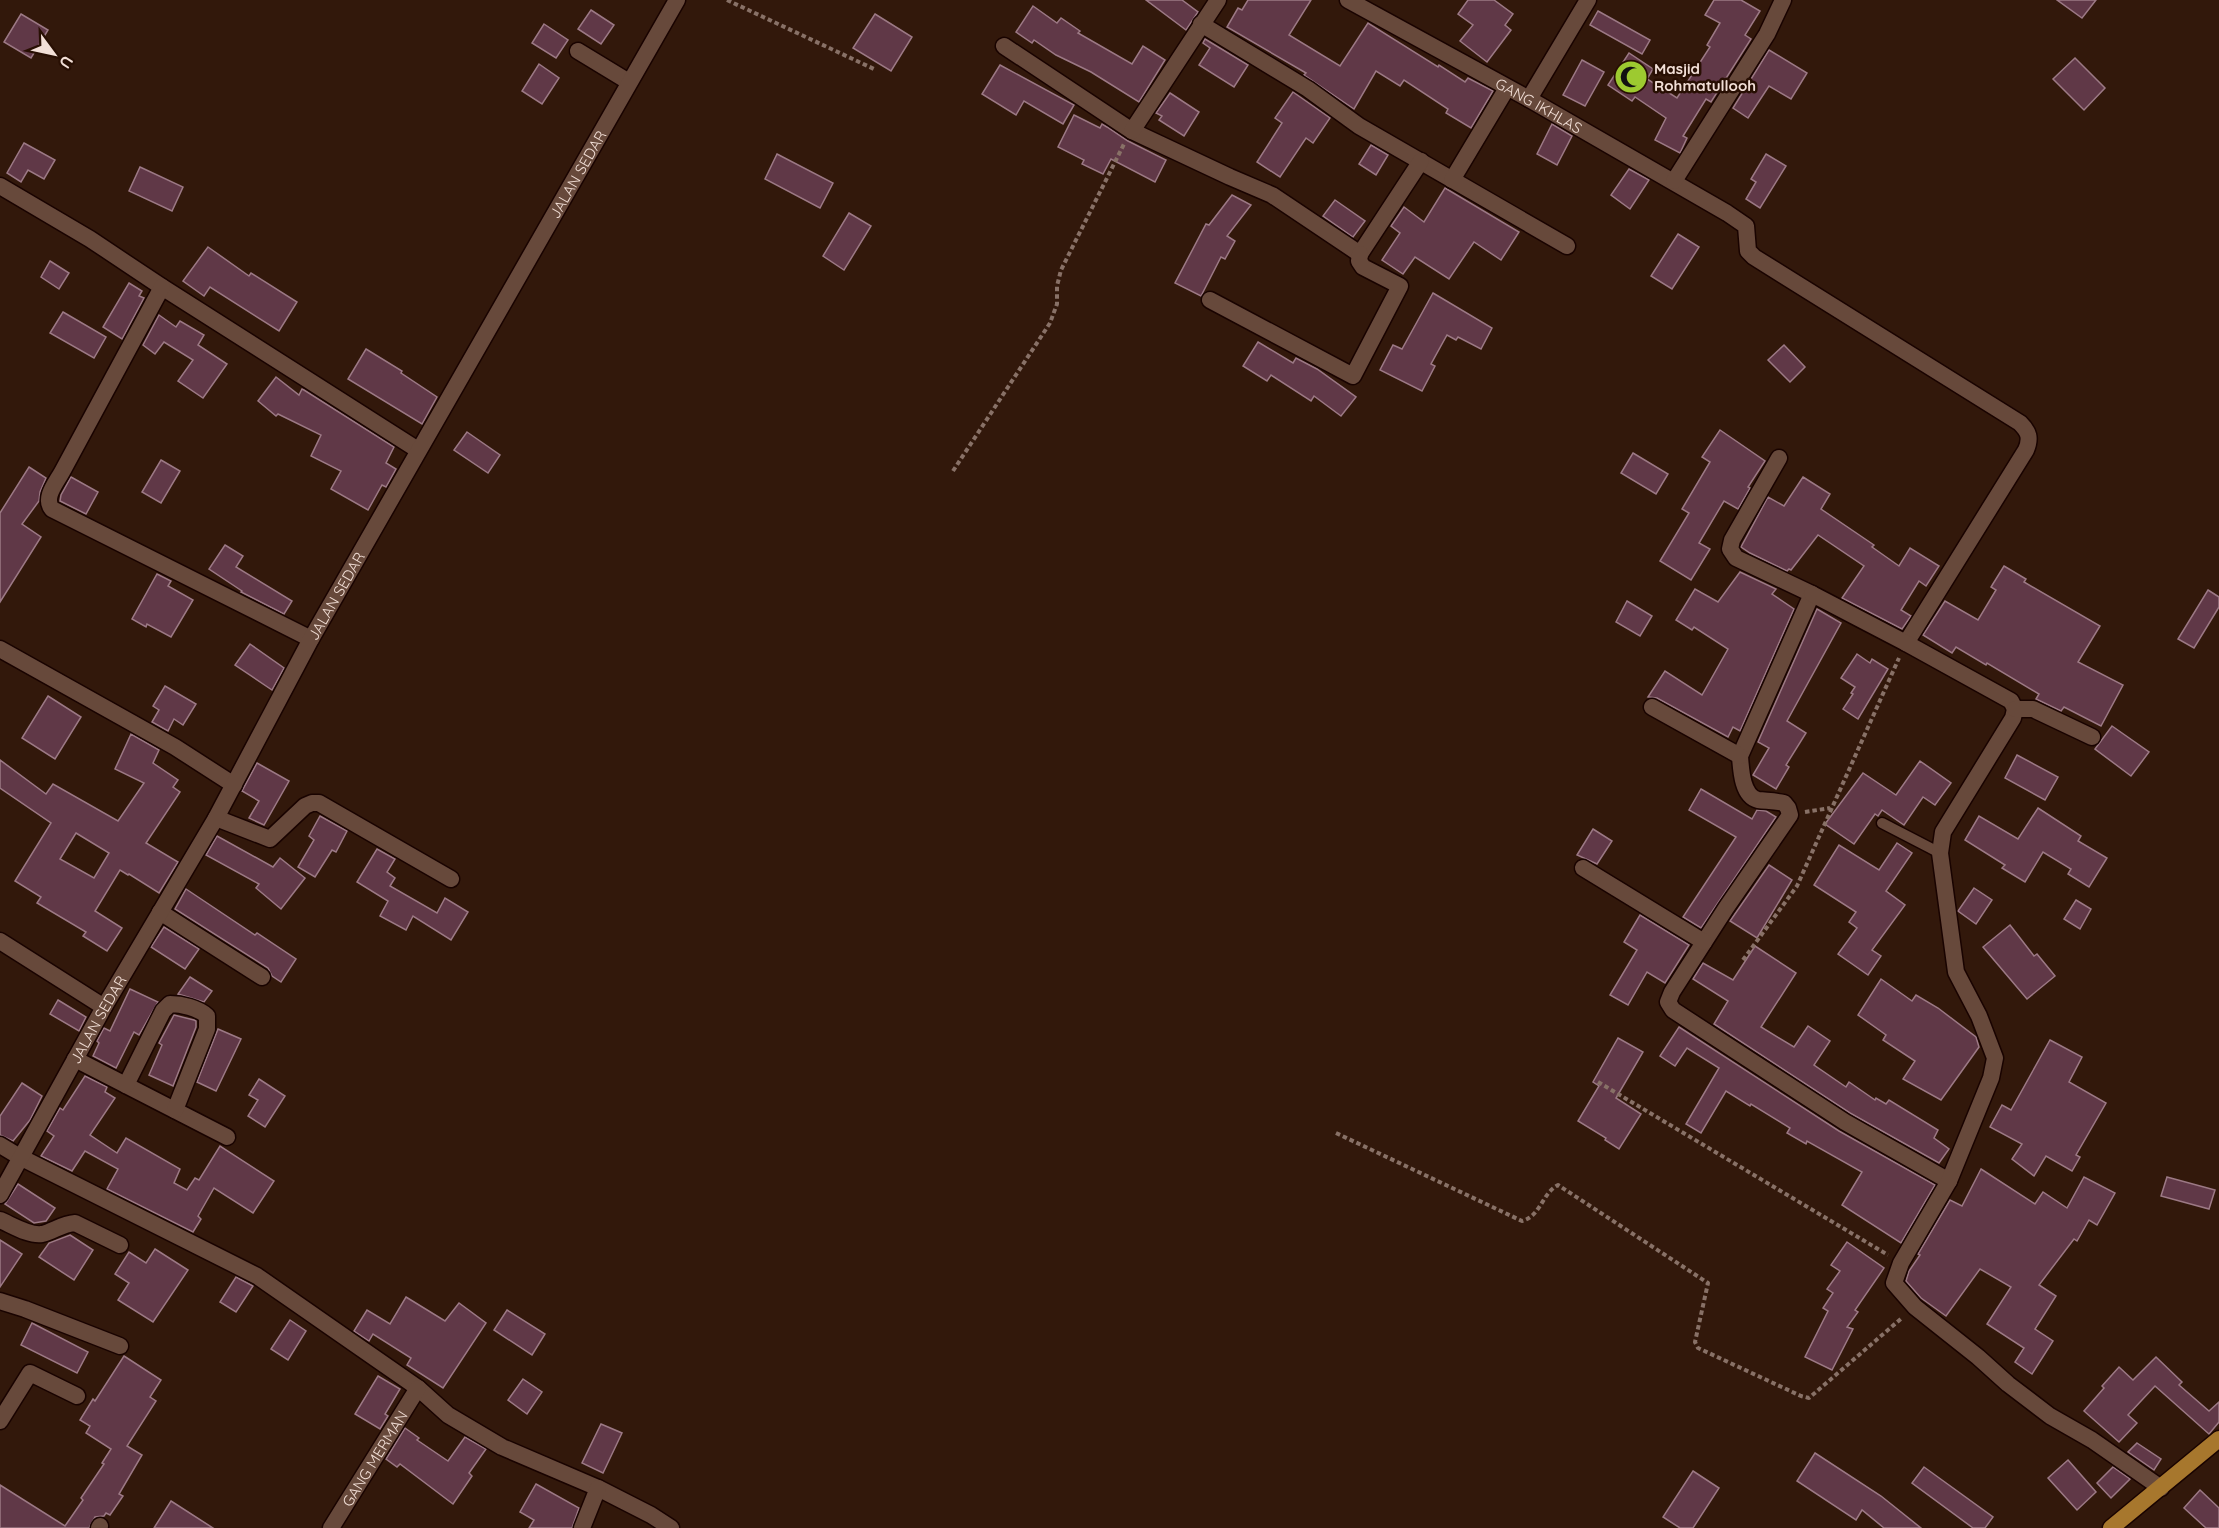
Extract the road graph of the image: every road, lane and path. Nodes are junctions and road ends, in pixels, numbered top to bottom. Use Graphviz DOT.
graph roads {
  1 [pos="677,0"];
  2 [pos="727,0"];
  3 [pos="1218,0"];
  4 [pos="1348,0"];
  5 [pos="1588,0"];
  6 [pos="1783,0"];
  7 [pos="1201,24"];
  8 [pos="1004,46"];
  9 [pos="578,51"];
  10 [pos="874,69"];
  11 [pos="629,82"];
  12 [pos="1507,88"];
  13 [pos="1529,99"];
  14 [pos="1132,130"];
  15 [pos="1421,161"];
  16 [pos="1452,180"];
  17 [pos="1674,181"];
  18 [pos="0,186"];
  19 [pos="1567,246"];
  20 [pos="1360,254"];
  21 [pos="162,287"];
  22 [pos="1210,300"];
  23 [pos="418,450"];
  24 [pos="1779,458"];
  25 [pos="952,471"];
  26 [pos="1812,594"];
  27 [pos="311,639"];
  28 [pos="1906,643"];
  29 [pos="0,649"];
  30 [pos="1652,707"];
  31 [pos="2015,709"];
  32 [pos="2092,737"];
  33 [pos="1740,756"];
  34 [pos="234,785"];
  35 [pos="1830,808"];
  36 [pos="1790,815"];
  37 [pos="216,818"];
  38 [pos="1882,823"];
  39 [pos="1940,853"];
  40 [pos="1583,868"];
  41 [pos="451,879"];
  42 [pos="160,912"];
  43 [pos="0,941"];
  44 [pos="1704,942"];
  45 [pos="1743,960"];
  46 [pos="262,977"];
  47 [pos="104,1007"];
  48 [pos="75,1059"];
  49 [pos="1598,1082"];
  50 [pos="126,1085"];
  51 [pos="175,1110"];
  52 [pos="1336,1133"];
  53 [pos="227,1137"];
  54 [pos="0,1145"];
  55 [pos="20,1157"];
  56 [pos="1949,1181"];
  57 [pos="0,1195"];
  58 [pos="0,1220"];
  59 [pos="120,1245"];
  60 [pos="1901,1263"];
  61 [pos="0,1302"];
  62 [pos="1915,1307"];
  63 [pos="120,1346"];
  64 [pos="418,1388"];
  65 [pos="77,1396"];
  66 [pos="0,1421"];
  67 [pos="2219,1439"];
  68 [pos="598,1488"];
  69 [pos="2161,1488"];
  70 [pos="331,1528"];
  71 [pos="582,1528"];
  72 [pos="671,1528"];
  73 [pos="2111,1528"];
  1 -- 11 [label="street, JALAN SEDAR"];
  2 -- 10 [label="path"];
  3 -- 7 [label="street"];
  4 -- 12 [label="street, GANG IKHLAS"];
  5 -- 13 [label="street"];
  6 -- 17 [label="street"];
  7 -- 14 [label="street"];
  7 -- 15 [label="street"];
  8 -- 14 [label="street"];
  9 -- 11 [label="street"];
  11 -- 23 [label="street, JALAN SEDAR"];
  12 -- 13 [label="street, GANG IKHLAS"];
  12 -- 16 [label="street"];
  13 -- 17 [label="street, GANG IKHLAS"];
  14 -- 20 [label="street"];
  14 -- 25 [label="path"];
  15 -- 16 [label="street"];
  15 -- 20 [label="street"];
  16 -- 19 [label="street"];
  17 -- 28 [label="street, GANG IKHLAS"];
  18 -- 21 [label="street"];
  20 -- 22 [label="street"];
  21 -- 23 [label="street"];
  21 -- 27 [label="street"];
  23 -- 27 [label="street, JALAN SEDAR"];
  24 -- 26 [label="street"];
  26 -- 28 [label="street"];
  26 -- 33 [label="street"];
  27 -- 34 [label="street, JALAN SEDAR"];
  28 -- 31 [label="street"];
  28 -- 35 [label="path"];
  29 -- 34 [label="street"];
  30 -- 33 [label="street"];
  31 -- 32 [label="street"];
  31 -- 39 [label="street"];
  33 -- 36 [label="street"];
  34 -- 37 [label="street, JALAN SEDAR"];
  35 -- 36 [label="path"];
  35 -- 45 [label="path"];
  36 -- 44 [label="street"];
  37 -- 41 [label="street"];
  37 -- 42 [label="street, JALAN SEDAR"];
  38 -- 39 [label="lane"];
  39 -- 56 [label="street"];
  40 -- 44 [label="street"];
  42 -- 46 [label="street"];
  42 -- 47 [label="street, JALAN SEDAR"];
  43 -- 47 [label="street"];
  44 -- 56 [label="street"];
  47 -- 48 [label="street, JALAN SEDAR"];
  48 -- 50 [label="street"];
  48 -- 55 [label="street, JALAN SEDAR"];
  49 -- 60 [label="path"];
  50 -- 51 [label="street"];
  50 -- 51 [label="street"];
  51 -- 53 [label="street"];
  52 -- 62 [label="path"];
  54 -- 55 [label="street"];
  55 -- 57 [label="street, JALAN SEDAR"];
  55 -- 64 [label="street"];
  56 -- 60 [label="street"];
  58 -- 59 [label="street"];
  60 -- 62 [label="street"];
  61 -- 63 [label="street"];
  62 -- 69 [label="street"];
  64 -- 68 [label="street"];
  64 -- 70 [label="street, GANG MERMAN"];
  65 -- 66 [label="street"];
  67 -- 69 [label="main road"];
  68 -- 71 [label="street"];
  68 -- 72 [label="street"];
  69 -- 73 [label="main road"];
}
